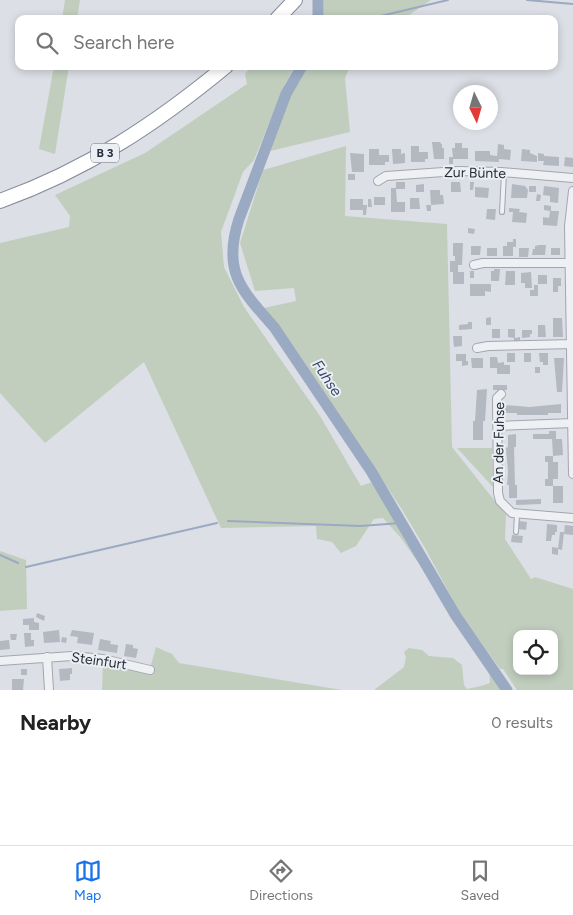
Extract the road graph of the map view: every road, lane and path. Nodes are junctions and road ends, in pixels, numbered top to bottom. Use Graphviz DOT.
graph roads {
  1 [pos="295,0"];
  2 [pos="281,15"];
  3 [pos="221,70"];
  4 [pos="504,172"];
  5 [pos="573,178"];
  6 [pos="378,181"];
  7 [pos="573,191"];
  8 [pos="0,201"];
  9 [pos="502,212"];
  10 [pos="571,263"];
  11 [pos="474,265"];
  12 [pos="572,344"];
  13 [pos="477,348"];
  14 [pos="501,394"];
  15 [pos="572,423"];
  16 [pos="498,426"];
  17 [pos="573,474"];
  18 [pos="517,513"];
  19 [pos="573,518"];
  20 [pos="516,532"];
  21 [pos="47,657"];
  22 [pos="0,661"];
  23 [pos="150,670"];
  24 [pos="49,690"];
  1 -- 2 [label="highway"];
  3 -- 8 [label="highway, B 3"];
  4 -- 5 [label="street, Zur Bünte"];
  4 -- 6 [label="street, Zur Bünte"];
  4 -- 9 [label="lane"];
  7 -- 10 [label="street"];
  10 -- 11 [label="street"];
  10 -- 12 [label="street"];
  12 -- 13 [label="street"];
  12 -- 15 [label="street"];
  14 -- 16 [label="street, An der Fuhse"];
  15 -- 16 [label="street"];
  15 -- 17 [label="street"];
  16 -- 18 [label="street, An der Fuhse"];
  18 -- 19 [label="street"];
  18 -- 20 [label="lane"];
  21 -- 22 [label="street, Steinfurt"];
  21 -- 23 [label="street, Steinfurt"];
  21 -- 24 [label="street"];
}
